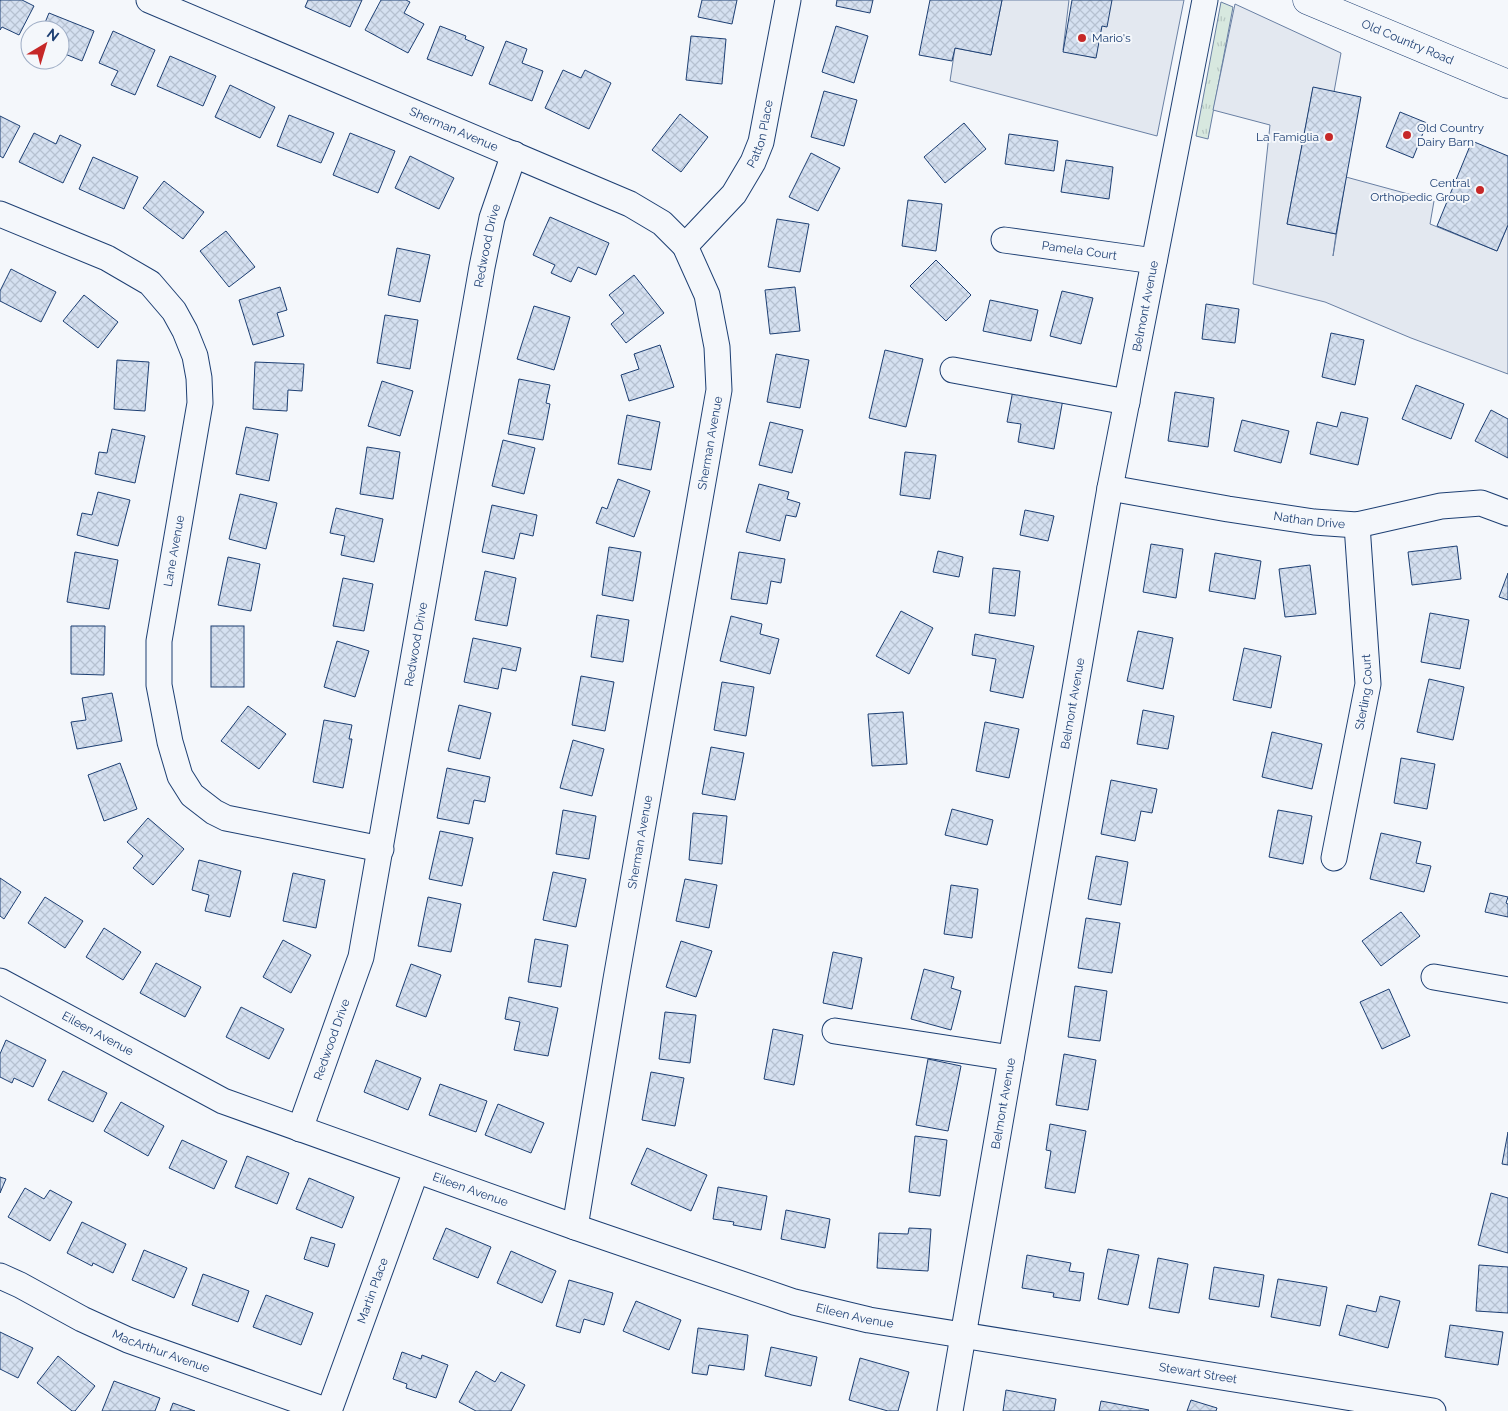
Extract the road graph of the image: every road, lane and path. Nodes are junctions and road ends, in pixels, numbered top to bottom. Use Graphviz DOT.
graph roads {
  1 [pos="149,0"];
  2 [pos="788,0"];
  3 [pos="1205,0"];
  4 [pos="1307,0"];
  5 [pos="1508,84"];
  6 [pos="514,154"];
  7 [pos="0,214"];
  8 [pos="1004,240"];
  9 [pos="686,246"];
  10 [pos="1154,261"];
  11 [pos="953,370"];
  12 [pos="1127,402"];
  13 [pos="1110,488"];
  14 [pos="1508,513"];
  15 [pos="1357,525"];
  16 [pos="381,849"];
  17 [pos="1334,858"];
  18 [pos="1434,977"];
  19 [pos="0,982"];
  20 [pos="1508,990"];
  21 [pos="836,1031"];
  22 [pos="1011,1058"];
  23 [pos="300,1129"];
  24 [pos="416,1171"];
  25 [pos="575,1227"];
  26 [pos="0,1276"];
  27 [pos="963,1334"];
  28 [pos="329,1411"];
  29 [pos="950,1411"];
  30 [pos="1433,1411"];
  1 -- 6 [label="street, Sherman Avenue"];
  2 -- 9 [label="street, Patton Place"];
  3 -- 10 [label="street, Belmont Avenue"];
  4 -- 5 [label="main road, Old Country Road"];
  6 -- 9 [label="street, Sherman Avenue"];
  6 -- 16 [label="street, Redwood Drive"];
  7 -- 16 [label="street, Lane Avenue"];
  8 -- 10 [label="street, Pamela Court"];
  9 -- 25 [label="street, Sherman Avenue"];
  10 -- 12 [label="street, Belmont Avenue"];
  11 -- 12 [label="street"];
  12 -- 13 [label="street, Belmont Avenue"];
  13 -- 15 [label="street, Nathan Drive"];
  13 -- 22 [label="street, Belmont Avenue"];
  14 -- 15 [label="street, Nathan Drive"];
  15 -- 17 [label="street, Sterling Court"];
  16 -- 23 [label="street, Redwood Drive"];
  18 -- 20 [label="street"];
  19 -- 23 [label="street, Eileen Avenue"];
  21 -- 22 [label="street"];
  22 -- 27 [label="street, Belmont Avenue"];
  23 -- 24 [label="street, Eileen Avenue"];
  24 -- 25 [label="street, Eileen Avenue"];
  24 -- 28 [label="street, Martin Place"];
  25 -- 27 [label="street, Eileen Avenue"];
  26 -- 28 [label="street, MacArthur Avenue"];
  27 -- 29 [label="street, Belmont Avenue"];
  27 -- 30 [label="street, Stewart Street"];
}
